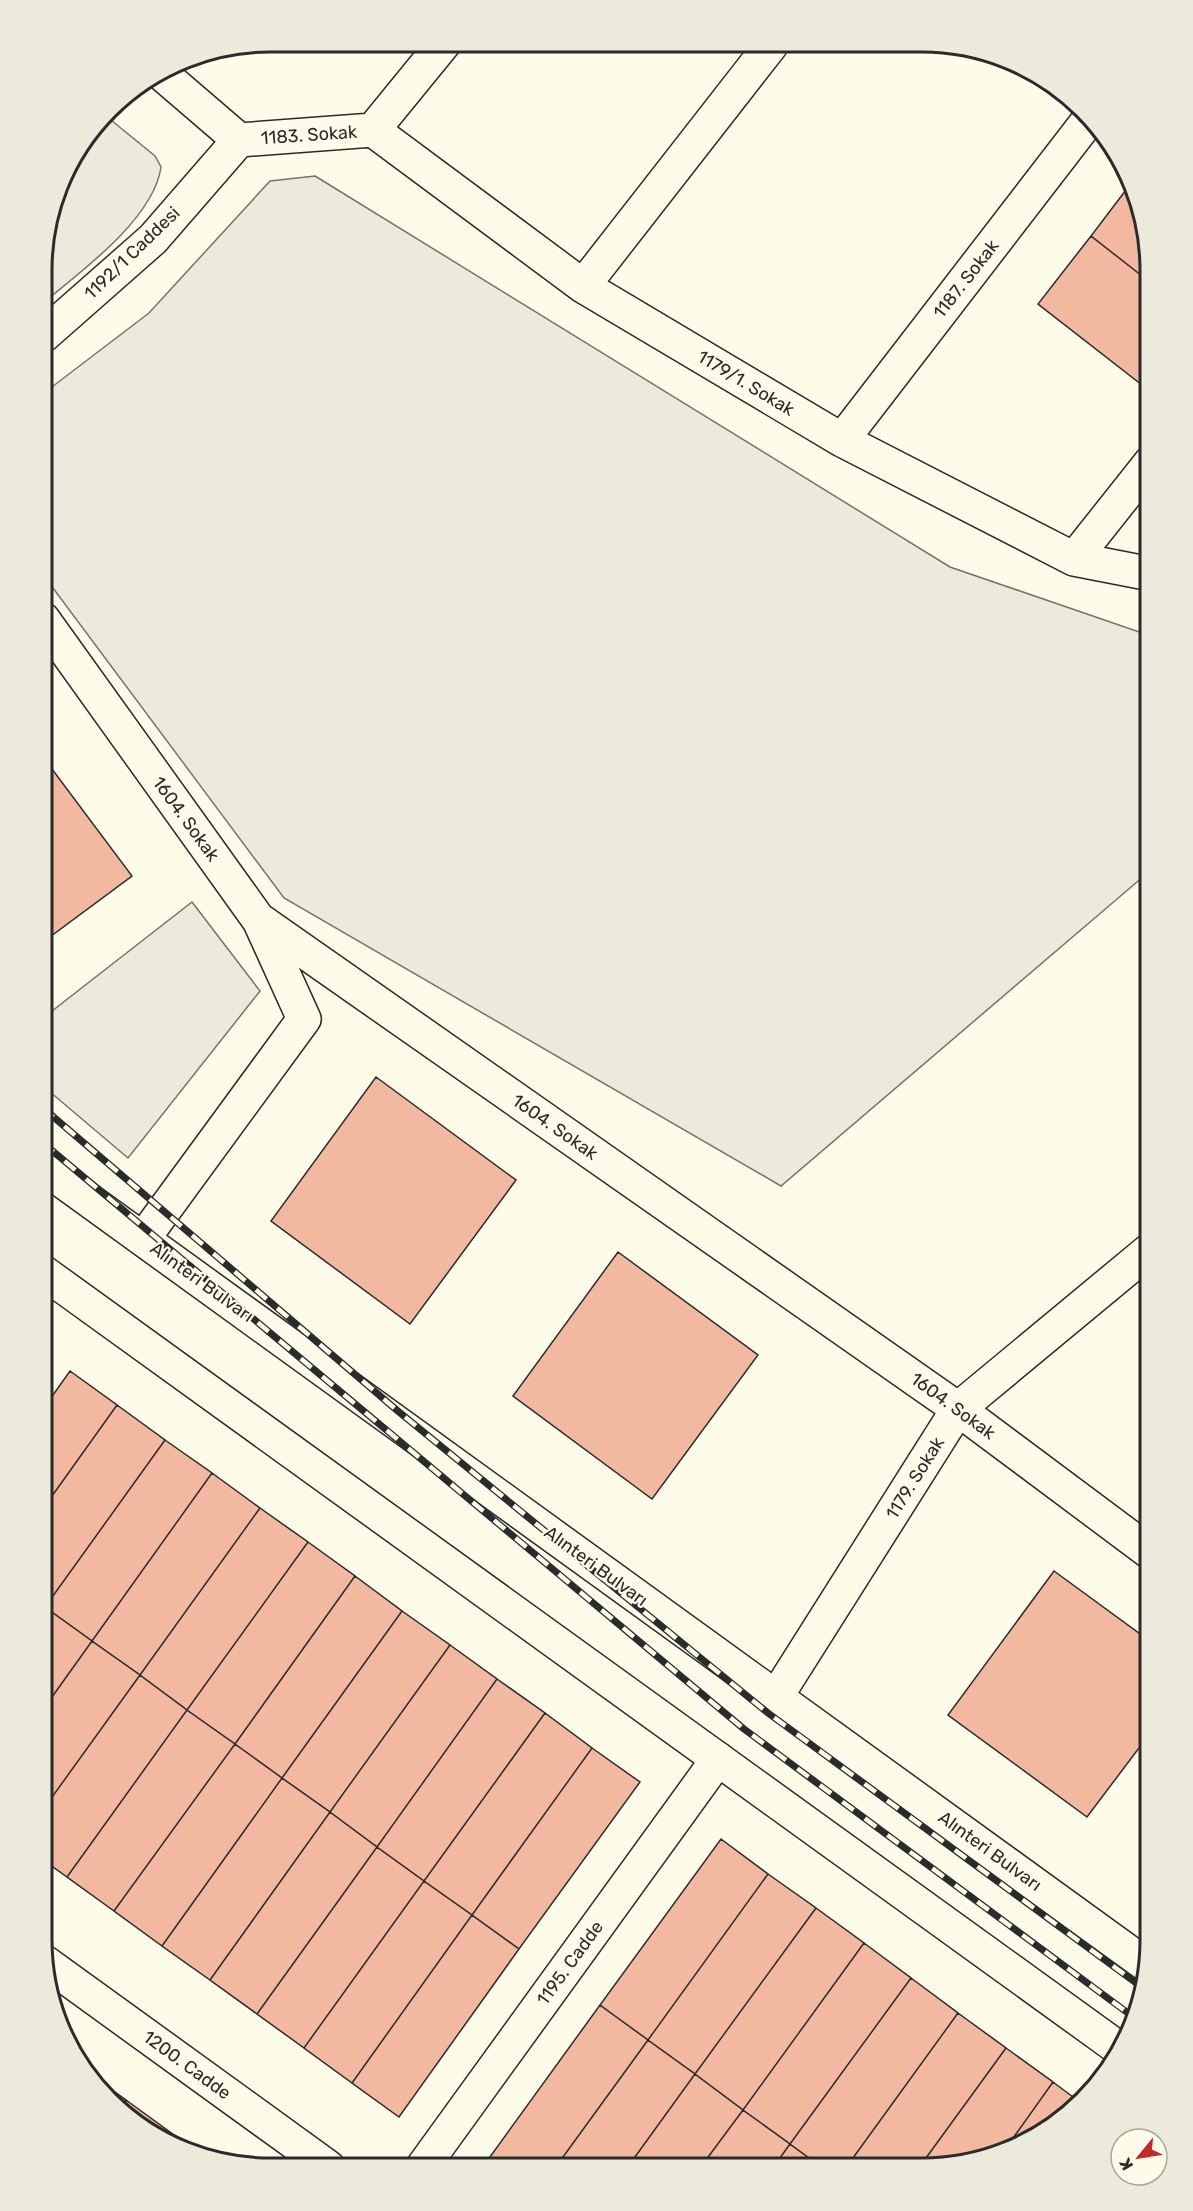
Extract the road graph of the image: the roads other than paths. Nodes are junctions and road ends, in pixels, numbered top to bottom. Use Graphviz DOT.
graph roads {
  1 [pos="437,52"];
  2 [pos="766,52"];
  3 [pos="167,79"];
  4 [pos="1085,125"];
  5 [pos="373,130"];
  6 [pos="239,140"];
  7 [pos="583,286"];
  8 [pos="52,328"];
  9 [pos="842,440"];
  10 [pos="1140,476"];
  11 [pos="1074,559"];
  12 [pos="1140,572"];
  13 [pos="52,629"];
  14 [pos="258,920"];
  15 [pos="52,1174"];
  16 [pos="142,1239"];
  17 [pos="1140,1258"];
  18 [pos="52,1278"];
  19 [pos="958,1409"];
  20 [pos="1140,1545"];
  21 [pos="776,1697"];
  22 [pos="718,1759"];
  23 [pos="1140,1960"];
  24 [pos="54,1969"];
  25 [pos="1114,2045"];
  26 [pos="316,2158"];
  27 [pos="429,2158"];
  1 -- 5 [label="street, 1183. Sokak"];
  2 -- 7 [label="street"];
  3 -- 6 [label="street"];
  4 -- 9 [label="street, 1187. Sokak"];
  5 -- 6 [label="street, 1183. Sokak"];
  5 -- 7 [label="street, 1179/1. Sokak"];
  6 -- 8 [label="street, 1192/1 Caddesi"];
  7 -- 9 [label="street, 1179/1. Sokak"];
  9 -- 11 [label="street, 1179/1. Sokak"];
  10 -- 11 [label="street"];
  11 -- 12 [label="street, 1179/1. Sokak"];
  13 -- 14 [label="street, 1604. Sokak"];
  14 -- 16 [label="street"];
  14 -- 19 [label="street, 1604. Sokak"];
  15 -- 16 [label="street, Alınteri Bulvarı"];
  16 -- 21 [label="street, Alınteri Bulvarı"];
  17 -- 19 [label="street, 1179. Sokak"];
  18 -- 22 [label="street"];
  19 -- 20 [label="street, 1604. Sokak"];
  19 -- 21 [label="street, 1179. Sokak"];
  21 -- 23 [label="street, Alınteri Bulvarı"];
  22 -- 25 [label="street"];
  22 -- 27 [label="street, 1195. Cadde"];
  24 -- 26 [label="street, 1200. Cadde"];
}
